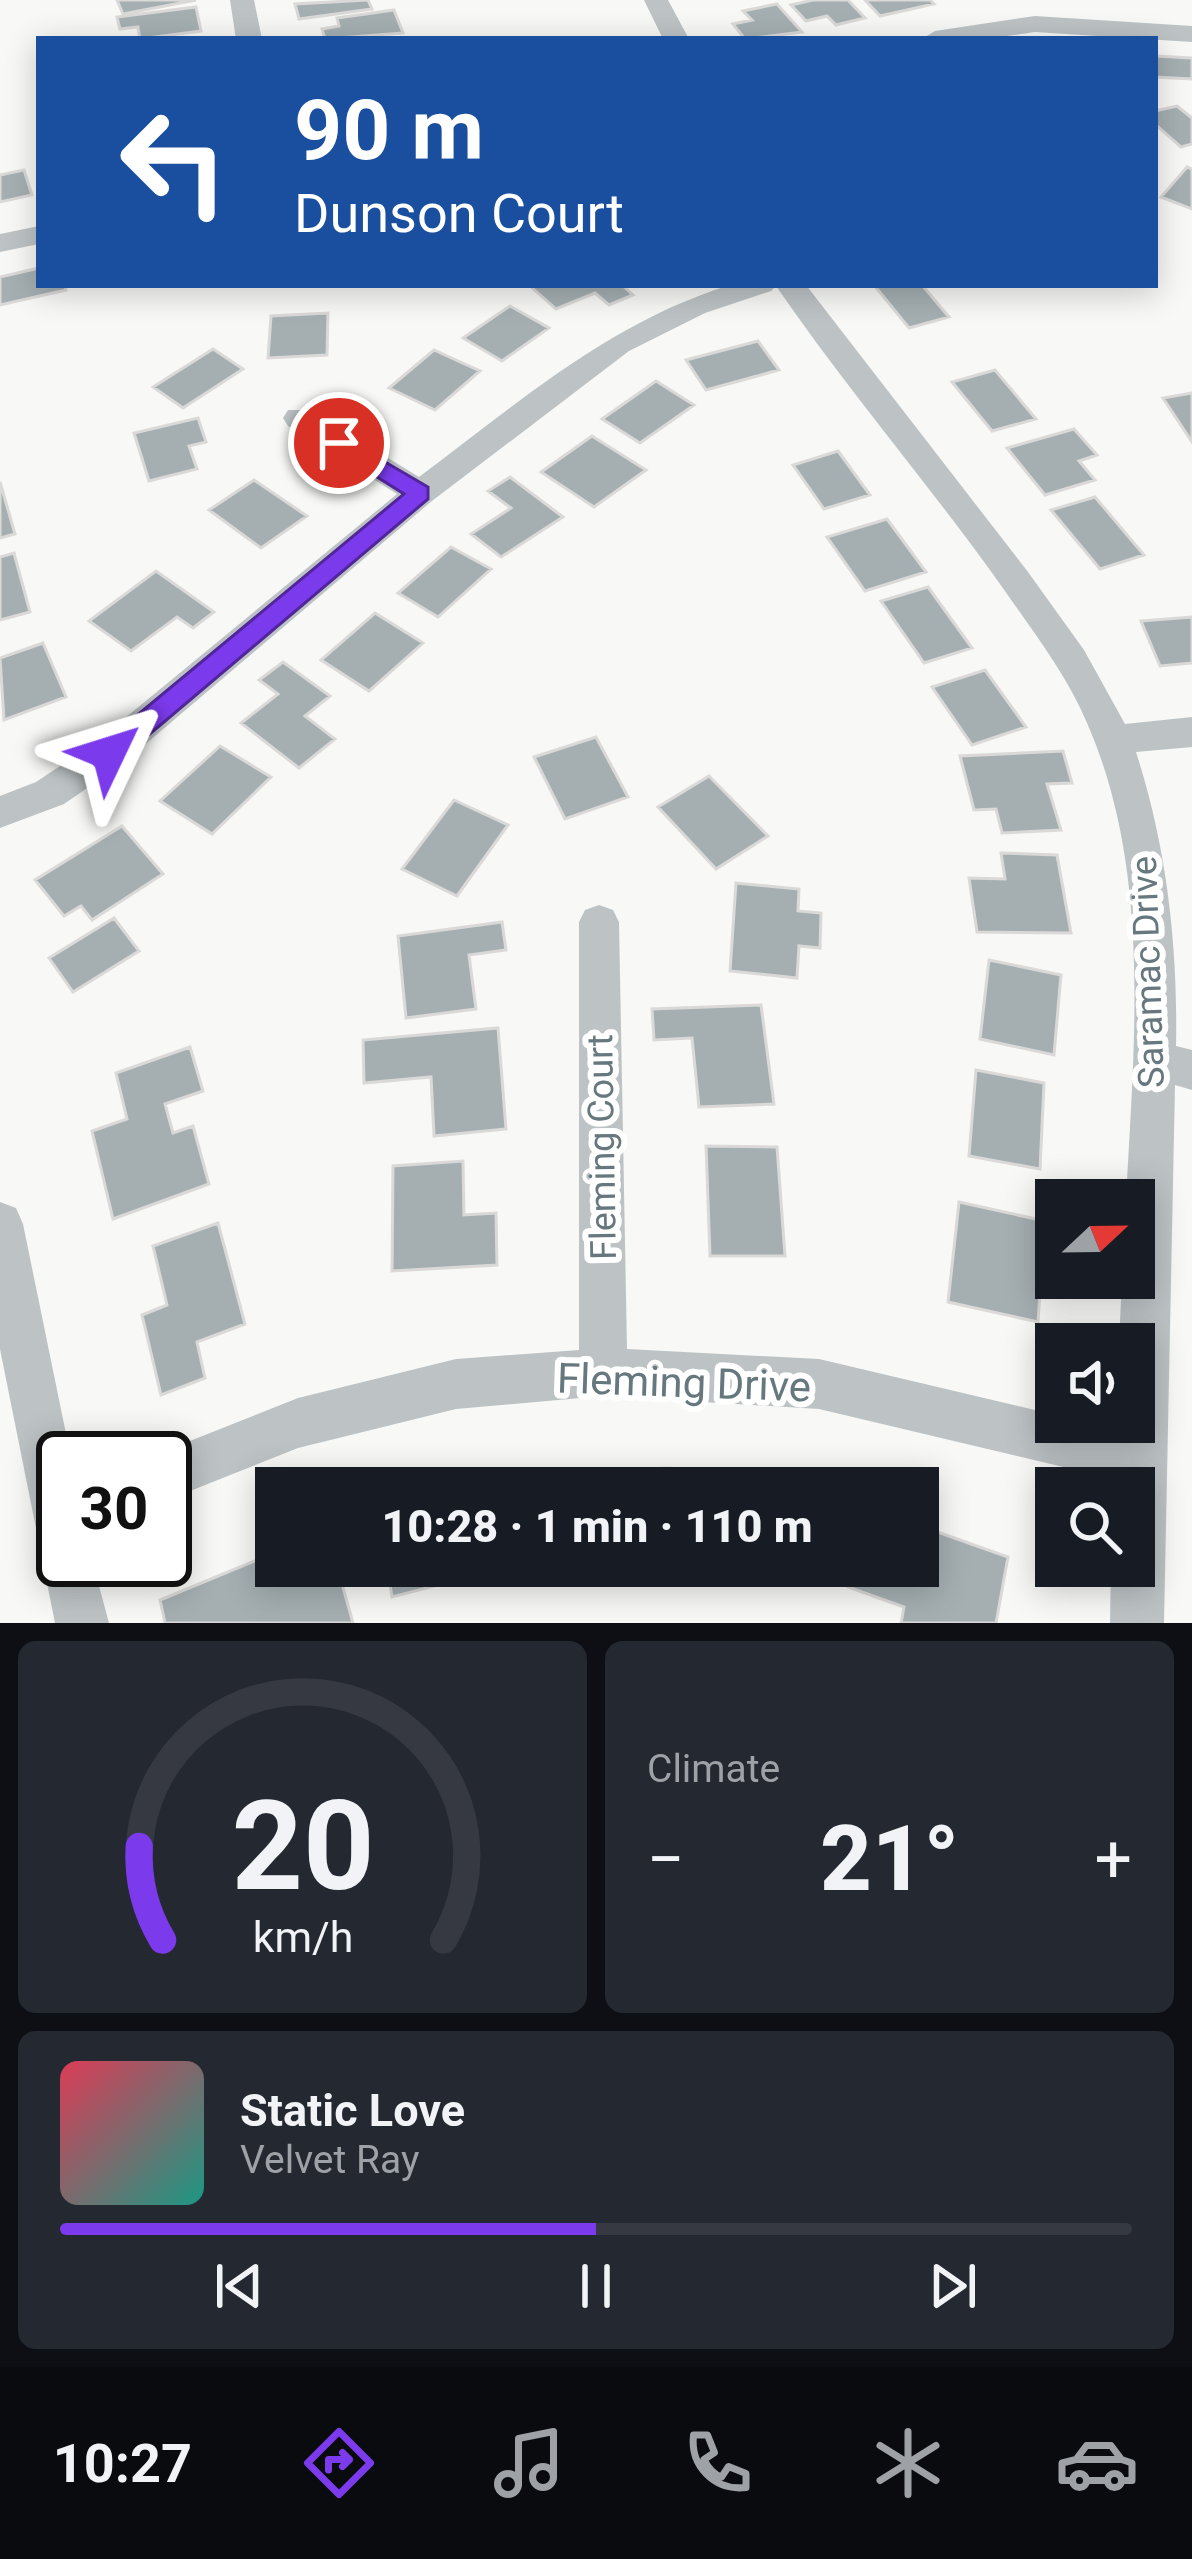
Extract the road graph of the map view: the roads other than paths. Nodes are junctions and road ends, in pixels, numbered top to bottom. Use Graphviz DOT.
graph roads {
  1 [pos="242,0"];
  2 [pos="656,0"];
  3 [pos="1057,0"];
  4 [pos="1072,24"];
  5 [pos="1192,34"];
  6 [pos="248,36"];
  7 [pos="674,36"];
  8 [pos="953,36"];
  9 [pos="36,236"];
  10 [pos="0,243"];
  11 [pos="751,288"];
  12 [pos="792,288"];
  13 [pos="299,418"];
  14 [pos="420,493"];
  15 [pos="1192,732"];
  16 [pos="1114,740"];
  17 [pos="0,812"];
  18 [pos="599,922"];
  19 [pos="1173,1065"];
  20 [pos="0,1224"];
  21 [pos="604,1372"];
  22 [pos="41,1431"];
  23 [pos="1138,1459"];
  24 [pos="192,1465"];
  25 [pos="74,1587"];
  26 [pos="82,1623"];
  27 [pos="1137,1623"];
  1 -- 6 [label="street"];
  2 -- 7 [label="street"];
  3 -- 4 [label="street"];
  4 -- 5 [label="street"];
  4 -- 8 [label="street"];
  9 -- 10 [label="street"];
  11 -- 14 [label="street"];
  12 -- 16 [label="street, Saramac Drive"];
  13 -- 14 [label="street"];
  14 -- 17 [label="street"];
  15 -- 16 [label="street"];
  16 -- 19 [label="street, Saramac Drive"];
  18 -- 21 [label="street, Fleming Court"];
  19 -- 23 [label="street, Saramac Drive"];
  20 -- 22 [label="street"];
  21 -- 23 [label="street, Fleming Drive"];
  21 -- 24 [label="street, Fleming Drive"];
  23 -- 27 [label="street, Saramac Drive"];
  25 -- 26 [label="street"];
}
